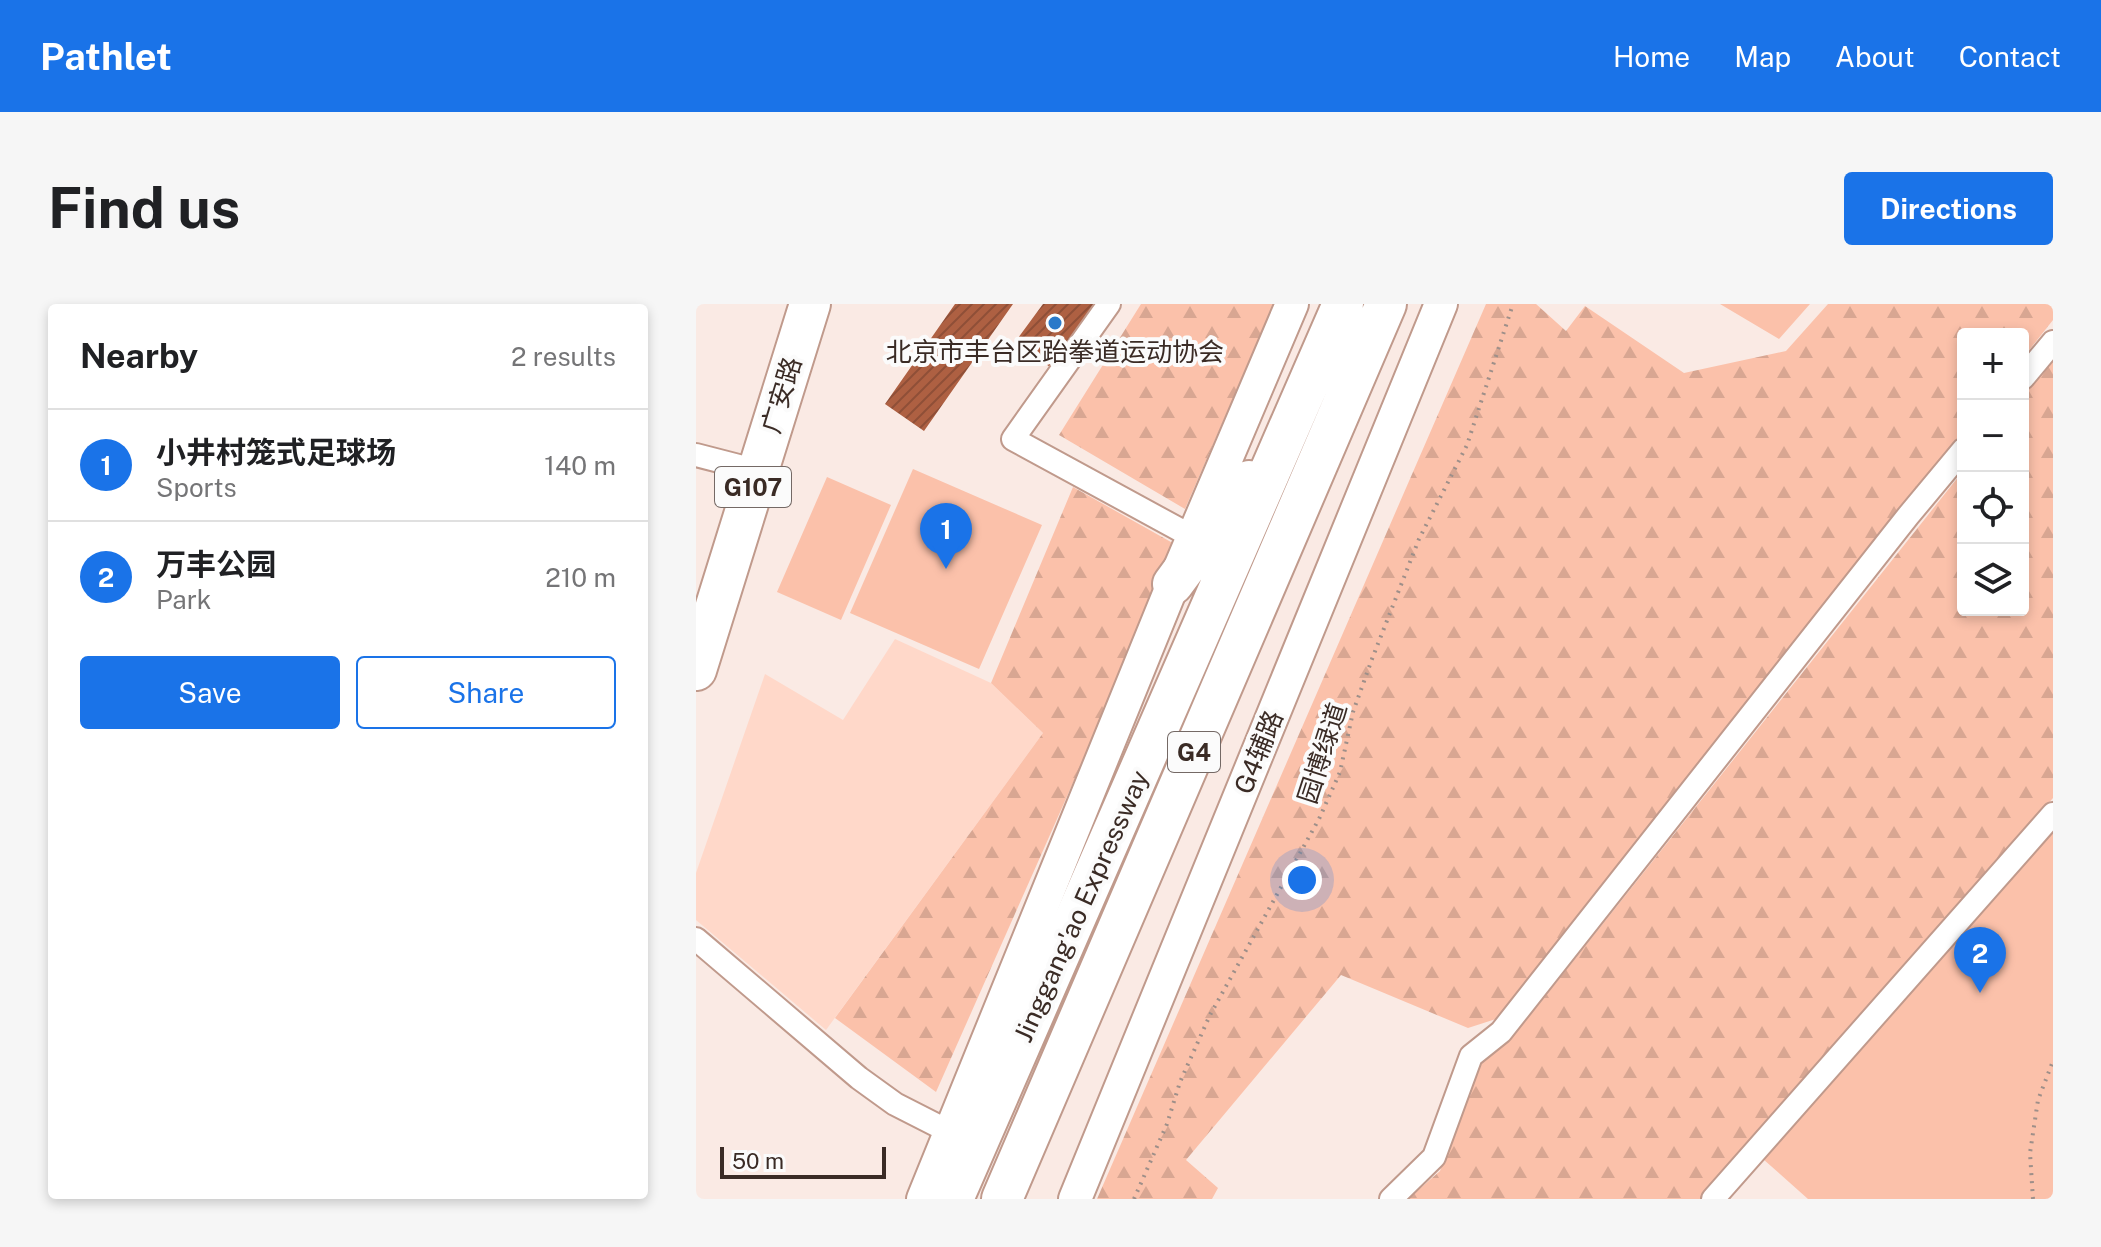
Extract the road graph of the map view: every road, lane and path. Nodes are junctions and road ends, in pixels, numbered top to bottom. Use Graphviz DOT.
graph roads {
  1 [pos="810,304"];
  2 [pos="1109,304"];
  3 [pos="1292,304"];
  4 [pos="1343,304"];
  5 [pos="1386,304"];
  6 [pos="1441,304"];
  7 [pos="1513,304"];
  8 [pos="2053,342"];
  9 [pos="2029,371"];
  10 [pos="1294,419"];
  11 [pos="696,455"];
  12 [pos="1957,457"];
  13 [pos="758,471"];
  14 [pos="1193,537"];
  15 [pos="1173,584"];
  16 [pos="696,670"];
  17 [pos="2053,814"];
  18 [pos="696,939"];
  19 [pos="2053,1061"];
  20 [pos="950,1132"];
  21 [pos="923,1199"];
  22 [pos="953,1199"];
  23 [pos="1002,1199"];
  24 [pos="1075,1199"];
  25 [pos="1134,1199"];
  26 [pos="1391,1199"];
  27 [pos="1713,1199"];
  28 [pos="2033,1199"];
  1 -- 13 [label="highway, 广安路 / G107"];
  2 -- 14 [label="street"];
  3 -- 14 [label="street"];
  4 -- 10 [label="highway, Jinggang'ao Expressway / G4"];
  5 -- 23 [label="highway, Jinggang'ao Expressway / G4"];
  6 -- 24 [label="street, G4辅路"];
  7 -- 25 [label="path, 园博绿道"];
  8 -- 9 [label="street"];
  10 -- 15 [label="highway"];
  10 -- 22 [label="highway, Jinggang'ao Expressway / G4"];
  11 -- 13 [label="street"];
  12 -- 26 [label="street"];
  13 -- 16 [label="highway, 广安路 / G107"];
  14 -- 15 [label="street"];
  15 -- 20 [label="street"];
  17 -- 27 [label="street"];
  18 -- 20 [label="street"];
  19 -- 28 [label="path"];
  20 -- 21 [label="street"];
}
